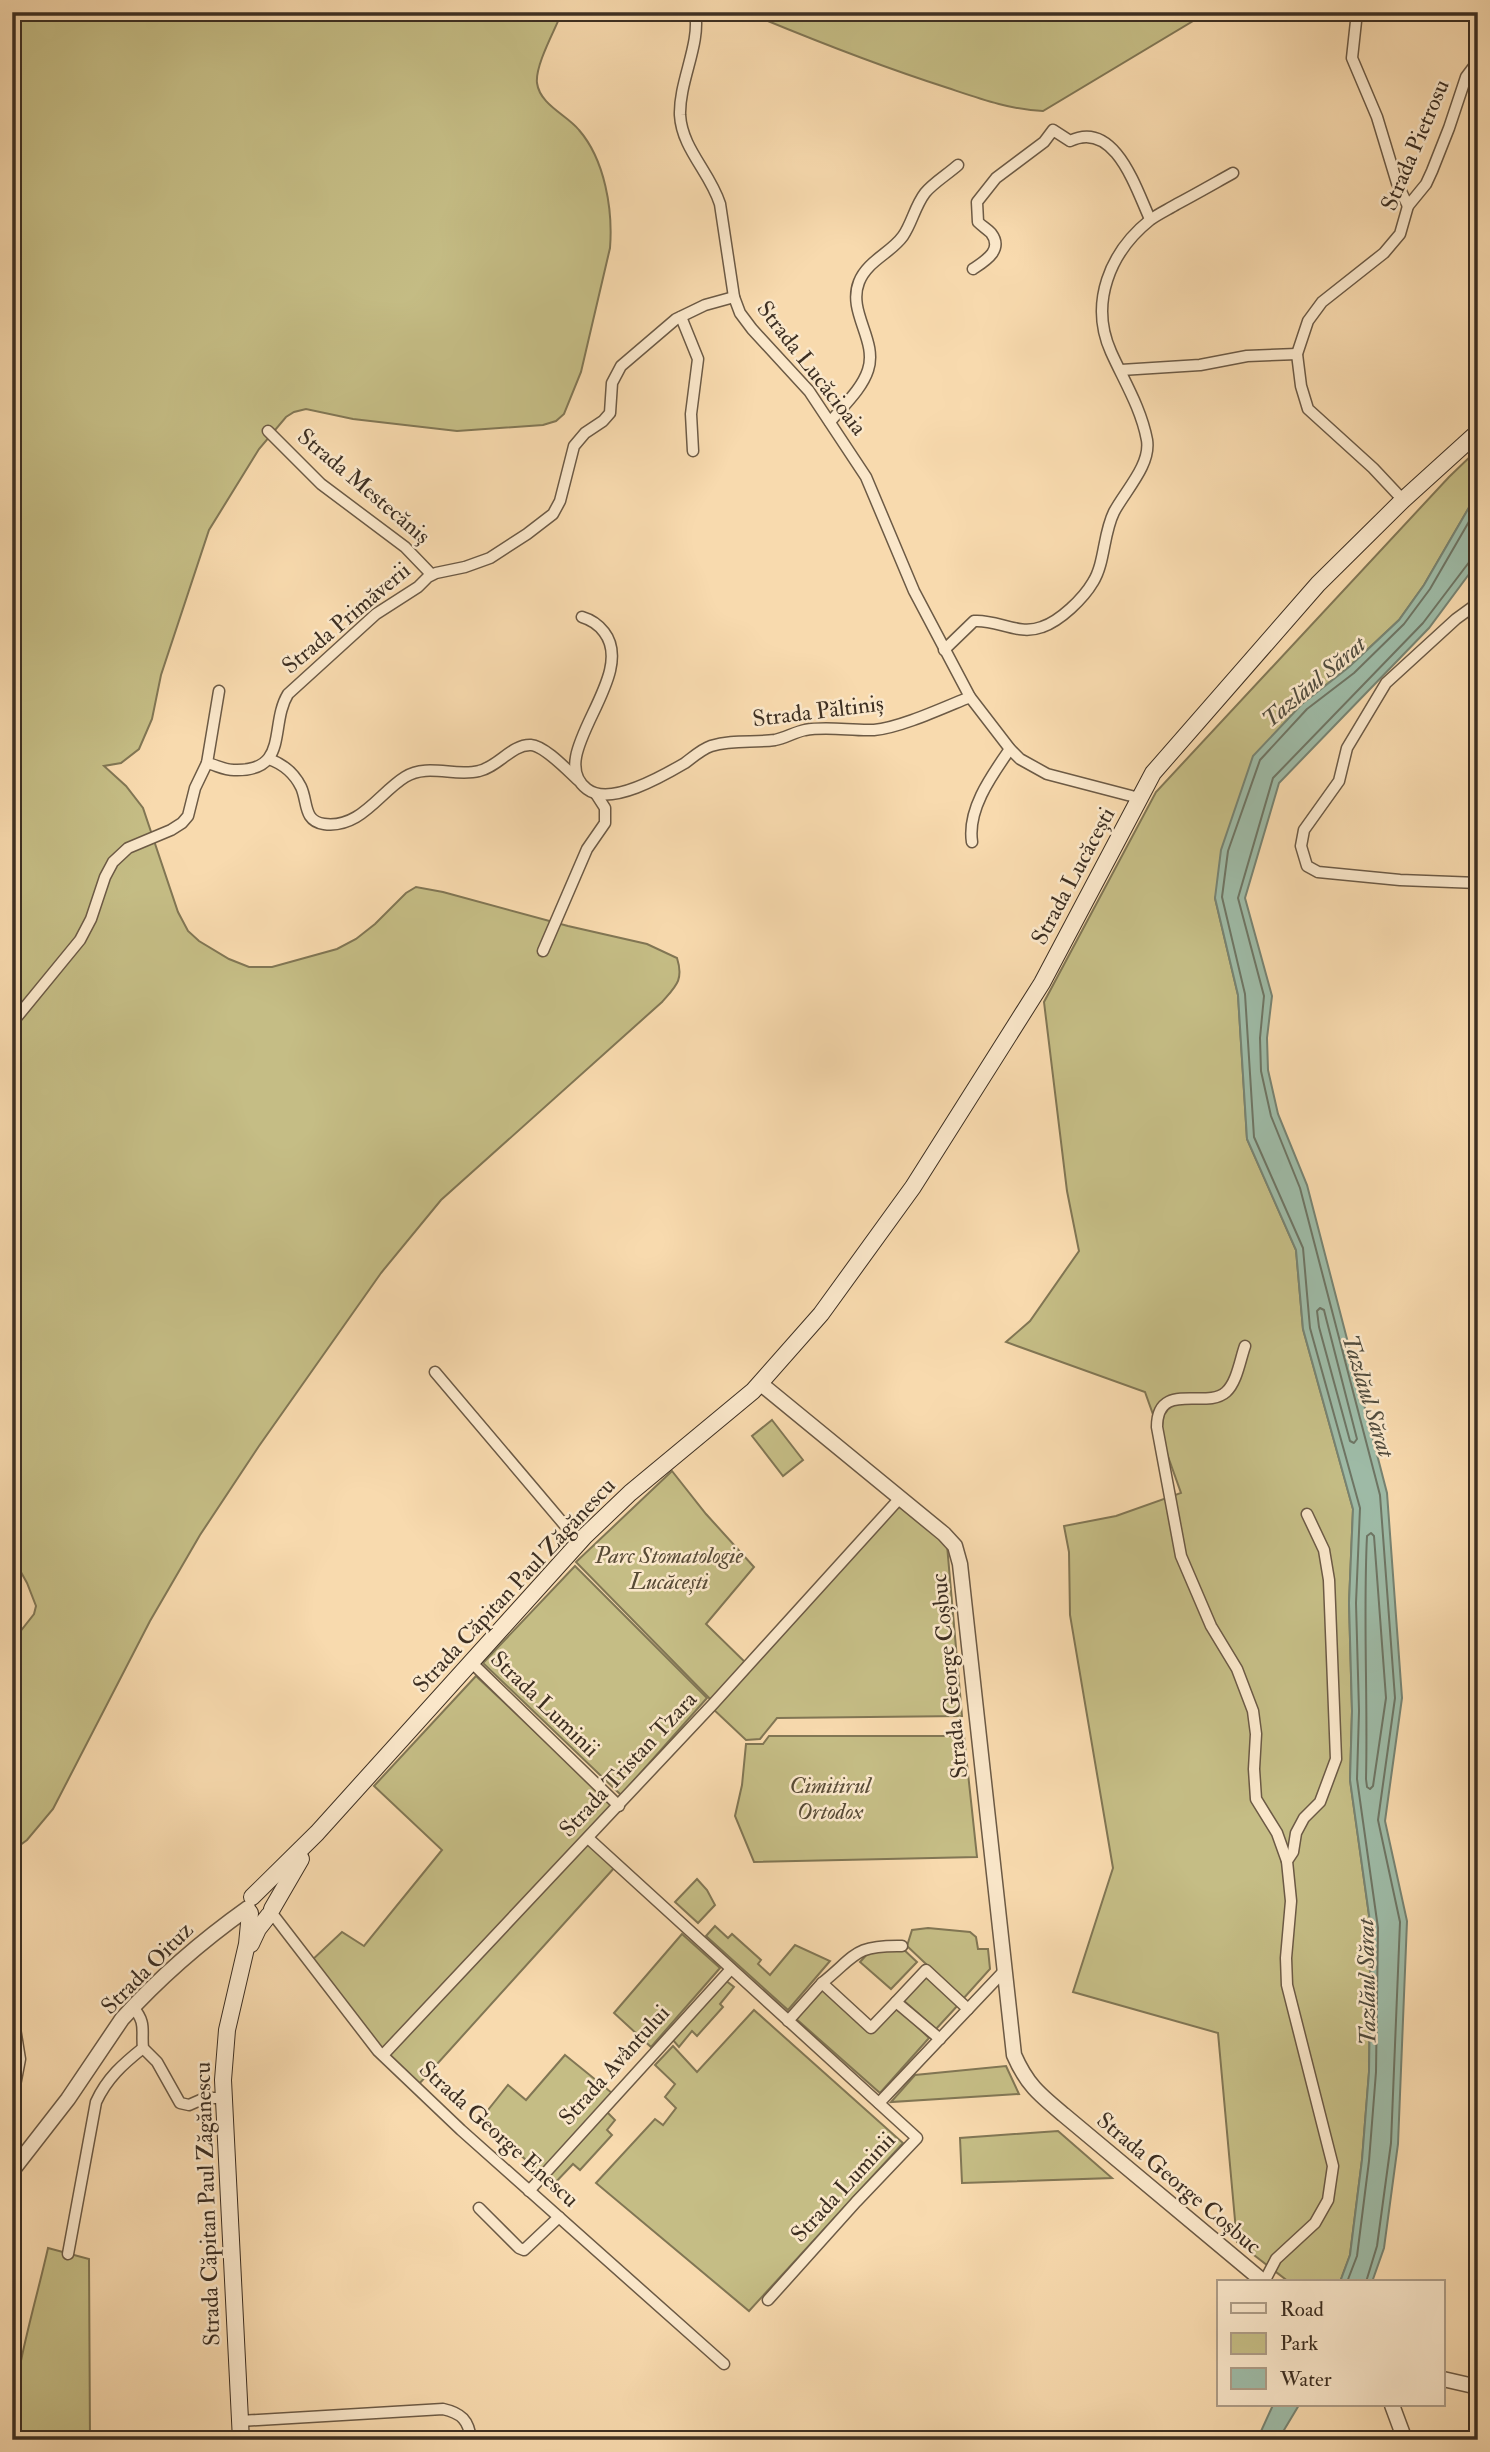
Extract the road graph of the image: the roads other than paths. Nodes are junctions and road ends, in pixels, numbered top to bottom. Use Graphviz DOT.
graph roads {
  1 [pos="695,12"];
  2 [pos="1357,12"];
  3 [pos="1478,61"];
  4 [pos="958,165"];
  5 [pos="1233,173"];
  6 [pos="1408,206"];
  7 [pos="1150,219"];
  8 [pos="973,270"];
  9 [pos="734,296"];
  10 [pos="681,317"];
  11 [pos="1297,354"];
  12 [pos="1121,370"];
  13 [pos="830,422"];
  14 [pos="268,431"];
  15 [pos="1478,432"];
  16 [pos="693,451"];
  17 [pos="1403,500"];
  18 [pos="431,574"];
  19 [pos="1478,603"];
  20 [pos="582,617"];
  21 [pos="944,650"];
  22 [pos="219,691"];
  23 [pos="970,697"];
  24 [pos="1010,749"];
  25 [pos="269,759"];
  26 [pos="207,763"];
  27 [pos="580,782"];
  28 [pos="596,794"];
  29 [pos="1139,798"];
  30 [pos="972,842"];
  31 [pos="1478,883"];
  32 [pos="543,951"];
  33 [pos="12,1023"];
  34 [pos="1245,1346"];
  35 [pos="435,1372"];
  36 [pos="761,1384"];
  37 [pos="900,1498"];
  38 [pos="1307,1514"];
  39 [pos="579,1542"];
  40 [pos="471,1662"];
  41 [pos="619,1806"];
  42 [pos="317,1833"];
  43 [pos="588,1838"];
  44 [pos="1287,1861"];
  45 [pos="250,1906"];
  46 [pos="271,1912"];
  47 [pos="902,1946"];
  48 [pos="241,1969"];
  49 [pos="731,1969"];
  50 [pos="1004,1970"];
  51 [pos="822,1983"];
  52 [pos="896,2002"];
  53 [pos="133,2007"];
  54 [pos="968,2008"];
  55 [pos="12,2010"];
  56 [pos="788,2021"];
  57 [pos="940,2039"];
  58 [pos="143,2049"];
  59 [pos="383,2055"];
  60 [pos="223,2098"];
  61 [pos="12,2101"];
  62 [pos="879,2104"];
  63 [pos="12,2171"];
  64 [pos="529,2190"];
  65 [pos="479,2208"];
  66 [pos="559,2217"];
  67 [pos="68,2255"];
  68 [pos="1262,2280"];
  69 [pos="1265,2280"];
  70 [pos="768,2300"];
  71 [pos="724,2364"];
  72 [pos="1444,2379"];
  73 [pos="1478,2387"];
  74 [pos="1392,2406"];
  75 [pos="240,2421"];
  76 [pos="241,2440"];
  77 [pos="471,2440"];
  78 [pos="1405,2440"];
  1 -- 9 [label="street, Strada Lucăcioaia"];
  2 -- 6 [label="street"];
  3 -- 6 [label="street, Strada Pietrosu"];
  4 -- 13 [label="street"];
  5 -- 7 [label="street"];
  6 -- 11 [label="street, Strada Pietrosu"];
  7 -- 8 [label="street"];
  7 -- 12 [label="street"];
  9 -- 10 [label="street, Strada Primăverii"];
  9 -- 13 [label="street, Strada Lucăcioaia"];
  10 -- 16 [label="street"];
  10 -- 18 [label="street, Strada Primăverii"];
  11 -- 12 [label="street"];
  11 -- 17 [label="street, Strada Pietrosu"];
  12 -- 21 [label="street"];
  13 -- 21 [label="street, Strada Lucăcioaia"];
  14 -- 18 [label="street, Strada Mestecăniș"];
  15 -- 17 [label="main road, Strada Lucăcești"];
  17 -- 29 [label="main road, Strada Lucăcești"];
  18 -- 25 [label="street, Strada Primăverii"];
  19 -- 31 [label="street"];
  20 -- 27 [label="street"];
  21 -- 23 [label="street, Strada Lucăcioaia"];
  22 -- 26 [label="street"];
  23 -- 24 [label="street, Strada Lucăcioaia"];
  23 -- 28 [label="street, Strada Păltiniș"];
  24 -- 29 [label="street, Strada Lucăcioaia"];
  24 -- 30 [label="street"];
  25 -- 26 [label="street"];
  25 -- 27 [label="street"];
  26 -- 33 [label="street"];
  27 -- 28 [label="street"];
  28 -- 32 [label="street"];
  29 -- 36 [label="main road, Strada Lucăcești"];
  34 -- 44 [label="street"];
  35 -- 39 [label="street"];
  36 -- 37 [label="street, Strada George Coșbuc"];
  36 -- 39 [label="main road, Strada Căpitan Paul Zăgănescu"];
  37 -- 41 [label="street, Strada Tristan Tzara"];
  37 -- 50 [label="street, Strada George Coșbuc"];
  38 -- 44 [label="street"];
  39 -- 40 [label="main road, Strada Căpitan Paul Zăgănescu"];
  40 -- 41 [label="street, Strada Luminii"];
  40 -- 42 [label="main road, Strada Căpitan Paul Zăgănescu"];
  41 -- 43 [label="street, Strada Tristan Tzara"];
  42 -- 45 [label="main road, Strada Căpitan Paul Zăgănescu"];
  42 -- 46 [label="main road, Strada Căpitan Paul Zăgănescu"];
  43 -- 49 [label="street, Strada Luminii"];
  43 -- 59 [label="street, Strada Tristan Tzara"];
  44 -- 69 [label="street"];
  45 -- 46 [label="main road"];
  45 -- 48 [label="main road, Strada Căpitan Paul Zăgănescu"];
  45 -- 53 [label="street, Strada Oituz"];
  46 -- 48 [label="main road, Strada Căpitan Paul Zăgănescu"];
  46 -- 59 [label="street, Strada George Enescu"];
  47 -- 51 [label="street"];
  48 -- 60 [label="main road, Strada Căpitan Paul Zăgănescu"];
  49 -- 56 [label="street, Strada Luminii"];
  49 -- 64 [label="street, Strada Avântului"];
  50 -- 54 [label="street"];
  50 -- 68 [label="street, Strada George Coșbuc"];
  51 -- 52 [label="street"];
  51 -- 56 [label="street"];
  52 -- 54 [label="street"];
  52 -- 57 [label="street"];
  53 -- 58 [label="street"];
  53 -- 63 [label="street, Strada Oituz"];
  54 -- 57 [label="street"];
  55 -- 61 [label="street"];
  56 -- 62 [label="street, Strada Luminii"];
  57 -- 62 [label="street"];
  58 -- 60 [label="street"];
  58 -- 67 [label="street"];
  59 -- 64 [label="street, Strada George Enescu"];
  60 -- 75 [label="main road, Strada Căpitan Paul Zăgănescu"];
  62 -- 70 [label="street, Strada Luminii"];
  64 -- 66 [label="street, Strada George Enescu"];
  65 -- 66 [label="street"];
  66 -- 71 [label="street, Strada George Enescu"];
  72 -- 73 [label="street"];
  74 -- 78 [label="street"];
  75 -- 76 [label="main road, Strada Căpitan Paul Zăgănescu"];
  75 -- 77 [label="street"];
}
